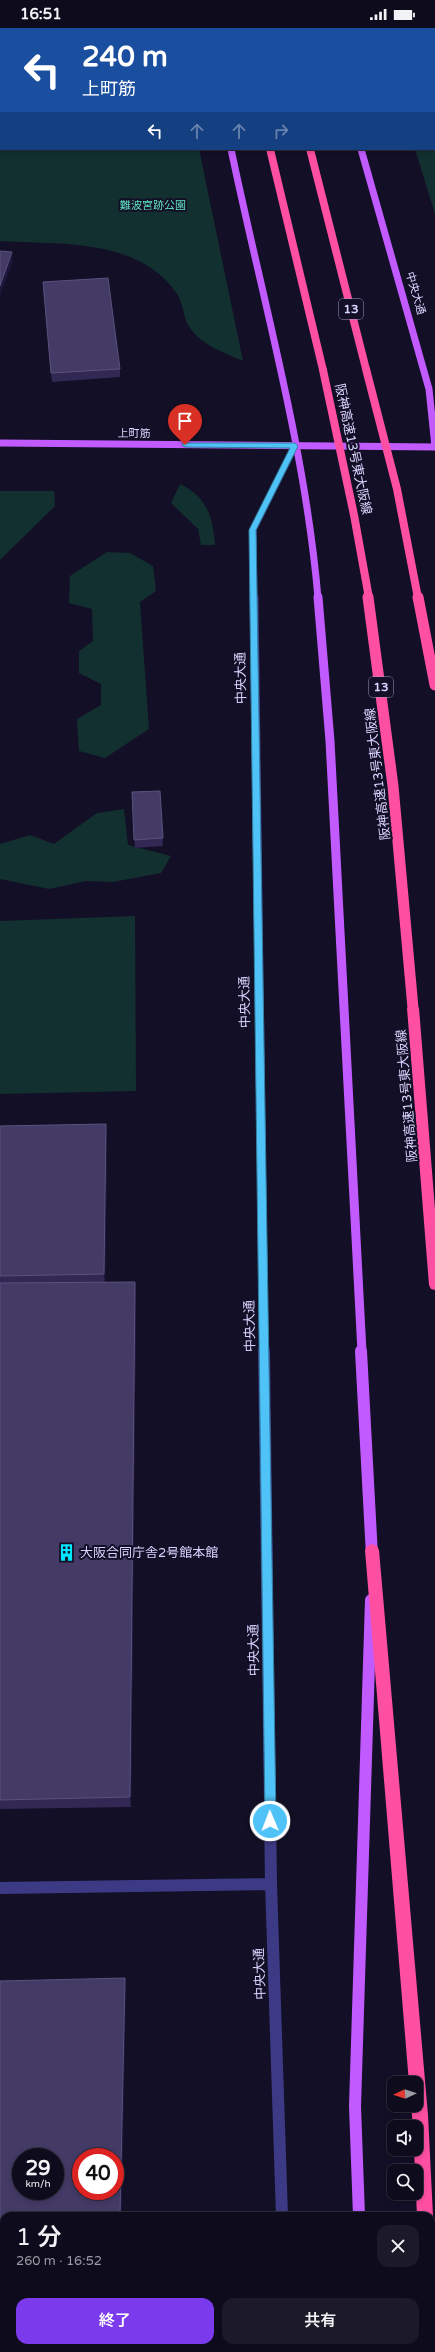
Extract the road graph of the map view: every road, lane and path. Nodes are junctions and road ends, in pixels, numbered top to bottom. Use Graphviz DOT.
graph roads {
  1 [pos="231,150"];
  2 [pos="270,150"];
  3 [pos="310,150"];
  4 [pos="361,150"];
  5 [pos="0,443"];
  6 [pos="295,446"];
  7 [pos="435,447"];
  8 [pos="435,685"];
  9 [pos="435,1285"];
  10 [pos="372,1550"];
  11 [pos="271,1884"];
  12 [pos="0,1888"];
  13 [pos="282,2212"];
  14 [pos="359,2212"];
  15 [pos="426,2212"];
  1 -- 6 [label="main road"];
  2 -- 9 [label="highway, 阪神高速13号東大阪線 / 13, bridge"];
  3 -- 8 [label="highway, 13, bridge"];
  4 -- 7 [label="main road, 中央大通"];
  5 -- 6 [label="main road, 上町筋"];
  6 -- 7 [label="main road, 上町筋"];
  6 -- 10 [label="main road"];
  6 -- 11 [label="street, 中央大通"];
  10 -- 14 [label="main road"];
  10 -- 15 [label="highway"];
  11 -- 12 [label="street"];
  11 -- 13 [label="street, 中央大通"];
}
